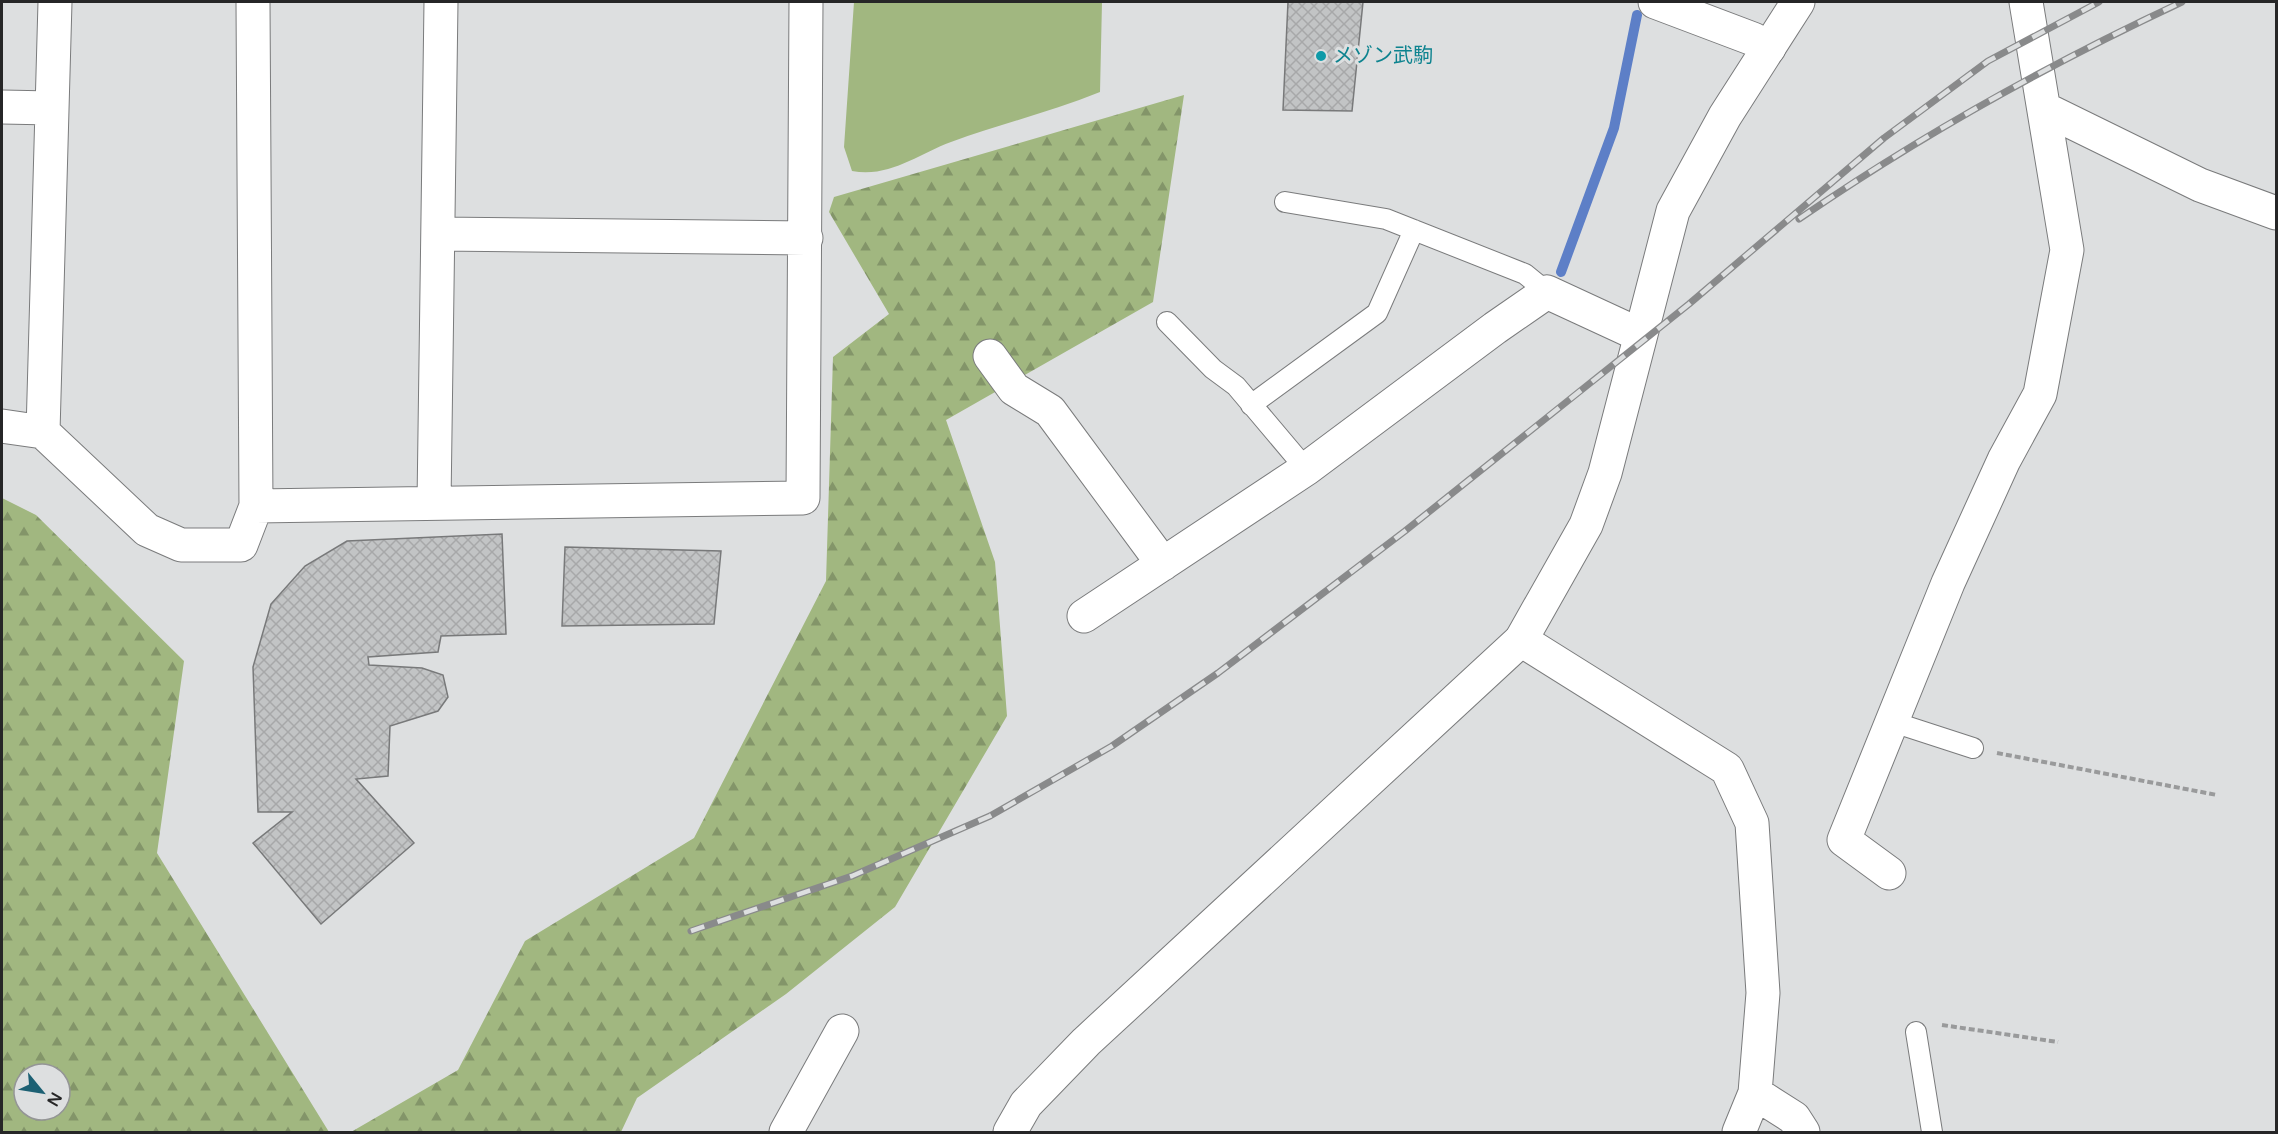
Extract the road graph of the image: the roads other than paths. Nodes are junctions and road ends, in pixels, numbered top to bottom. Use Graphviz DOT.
graph roads {
  1 [pos="56,2"];
  2 [pos="253,2"];
  3 [pos="441,2"];
  4 [pos="806,2"];
  5 [pos="1655,2"];
  6 [pos="1798,2"];
  7 [pos="2026,2"];
  8 [pos="1768,48"];
  9 [pos="2,107"];
  10 [pos="52,108"];
  11 [pos="2045,109"];
  12 [pos="1285,202"];
  13 [pos="2277,213"];
  14 [pos="1414,230"];
  15 [pos="439,234"];
  16 [pos="806,238"];
  17 [pos="1547,292"];
  18 [pos="1167,322"];
  19 [pos="1640,335"];
  20 [pos="990,356"];
  21 [pos="1251,405"];
  22 [pos="2,426"];
  23 [pos="43,432"];
  24 [pos="1306,469"];
  25 [pos="434,503"];
  26 [pos="256,506"];
  27 [pos="1163,564"];
  28 [pos="1084,616"];
  29 [pos="1521,640"];
  30 [pos="1893,722"];
  31 [pos="1973,748"];
  32 [pos="1889,873"];
  33 [pos="842,1031"];
  34 [pos="1916,1032"];
  35 [pos="1755,1093"];
  36 [pos="786,1132"];
  37 [pos="1010,1132"];
  38 [pos="1739,1132"];
  39 [pos="1803,1132"];
  40 [pos="1932,1132"];
  1 -- 10 [label="street"];
  2 -- 26 [label="street"];
  3 -- 15 [label="street"];
  4 -- 16 [label="street"];
  5 -- 8 [label="street"];
  6 -- 8 [label="street"];
  7 -- 11 [label="street"];
  8 -- 19 [label="street"];
  9 -- 10 [label="street"];
  10 -- 23 [label="street"];
  11 -- 13 [label="street"];
  11 -- 30 [label="street"];
  12 -- 14 [label="lane"];
  14 -- 17 [label="lane"];
  14 -- 21 [label="lane"];
  15 -- 16 [label="street"];
  15 -- 25 [label="street"];
  16 -- 25 [label="street"];
  17 -- 19 [label="street"];
  17 -- 24 [label="street"];
  18 -- 21 [label="lane"];
  19 -- 29 [label="street"];
  20 -- 27 [label="street"];
  21 -- 24 [label="lane"];
  22 -- 23 [label="street"];
  23 -- 26 [label="street"];
  24 -- 27 [label="street"];
  25 -- 26 [label="street"];
  27 -- 28 [label="street"];
  29 -- 35 [label="street"];
  29 -- 37 [label="street"];
  30 -- 31 [label="lane"];
  30 -- 32 [label="street"];
  33 -- 36 [label="street"];
  34 -- 40 [label="lane"];
  35 -- 38 [label="street"];
  35 -- 39 [label="street"];
}
